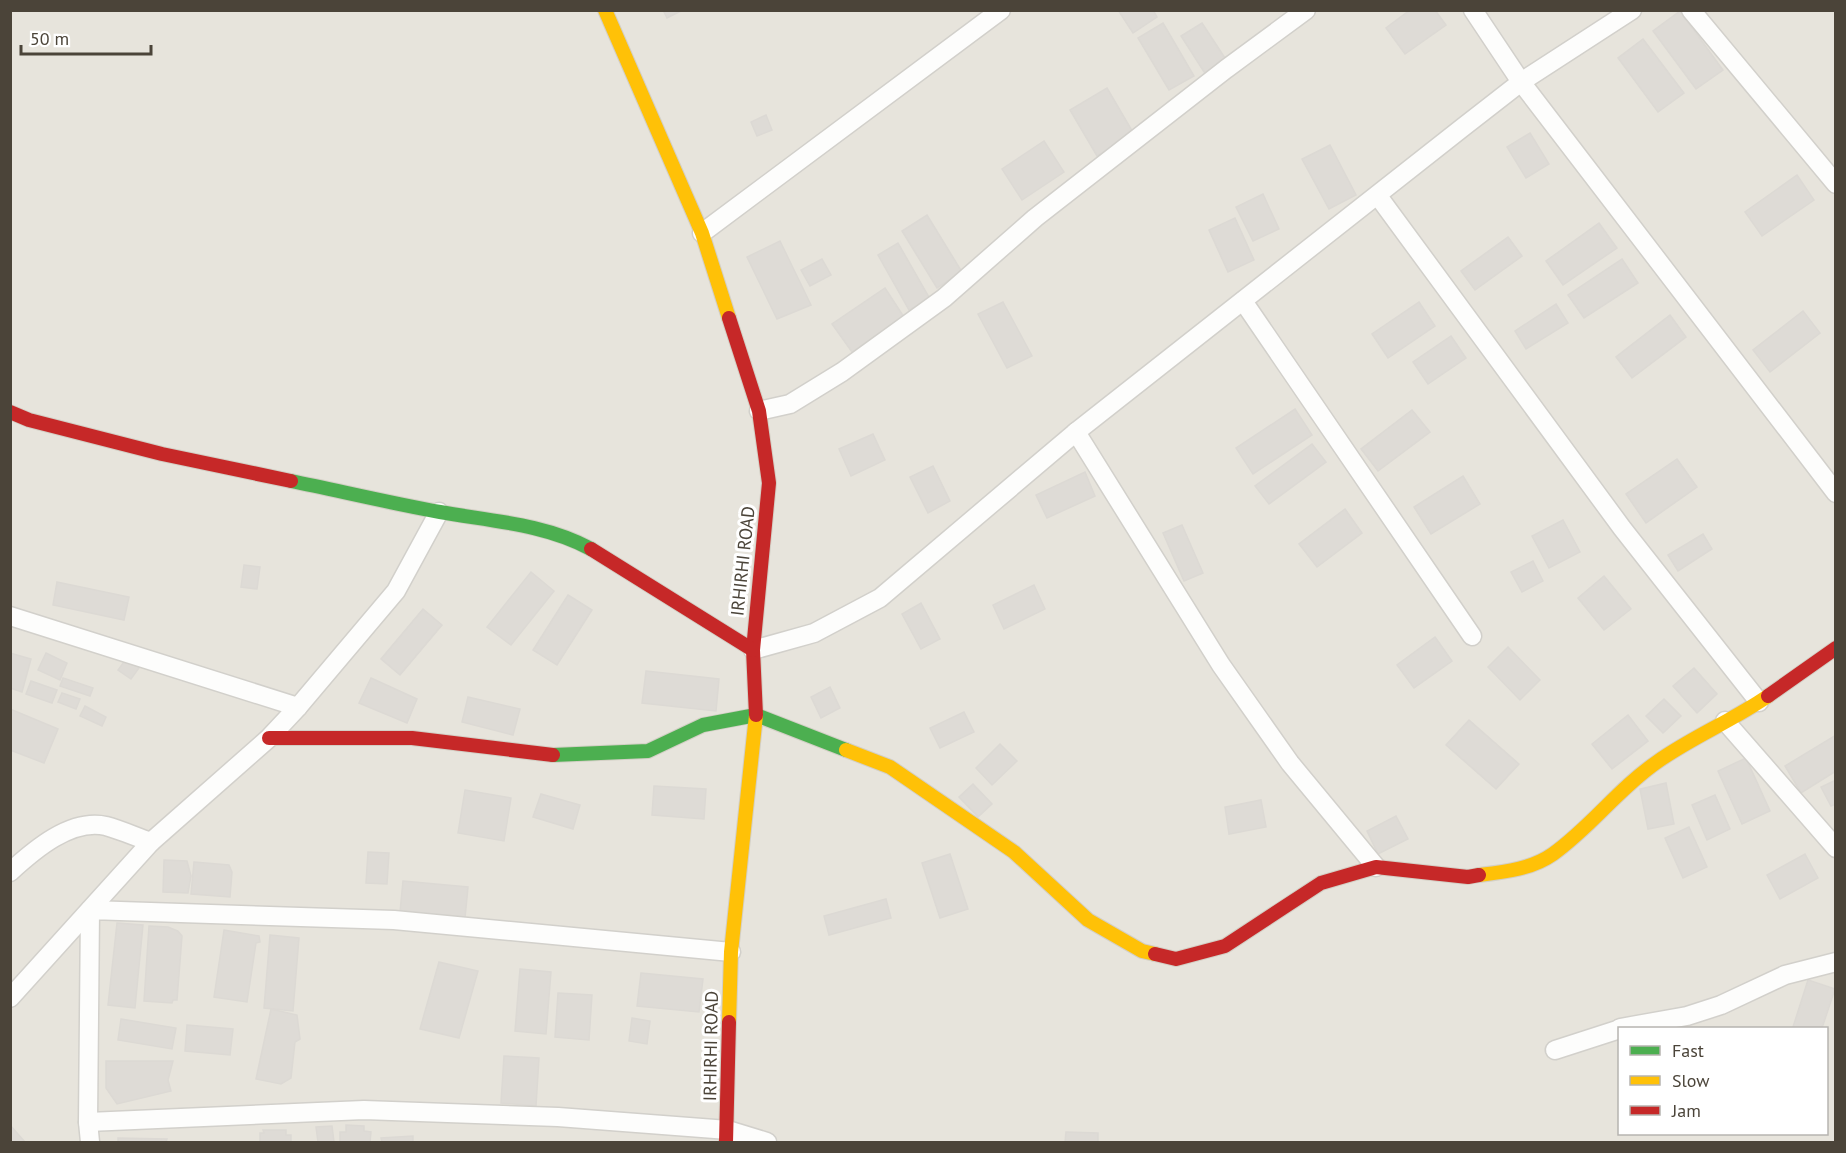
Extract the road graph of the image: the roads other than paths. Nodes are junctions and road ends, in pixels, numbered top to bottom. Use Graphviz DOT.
graph roads {
  1 [pos="604,10"];
  2 [pos="1001,10"];
  3 [pos="1306,10"];
  4 [pos="1473,10"];
  5 [pos="1632,10"];
  6 [pos="1691,10"];
  7 [pos="1521,82"];
  8 [pos="1836,184"];
  9 [pos="1378,196"];
  10 [pos="702,233"];
  11 [pos="1243,301"];
  12 [pos="759,411"];
  13 [pos="10,412"];
  14 [pos="1076,432"];
  15 [pos="1836,493"];
  16 [pos="439,512"];
  17 [pos="10,616"];
  18 [pos="1472,636"];
  19 [pos="1836,648"];
  20 [pos="753,650"];
  21 [pos="1759,702"];
  22 [pos="298,708"];
  23 [pos="756,715"];
  24 [pos="1725,721"];
  25 [pos="269,738"];
  26 [pos="151,842"];
  27 [pos="1836,848"];
  28 [pos="1376,867"];
  29 [pos="10,872"];
  30 [pos="90,910"];
  31 [pos="731,952"];
  32 [pos="1836,962"];
  33 [pos="10,998"];
  34 [pos="1630,1027"];
  35 [pos="1618,1030"];
  36 [pos="1555,1050"];
  37 [pos="88,1122"];
  38 [pos="727,1136"];
  39 [pos="90,1143"];
  40 [pos="767,1143"];
  1 -- 10 [label="street, IRHIRHI ROAD"];
  2 -- 10 [label="street"];
  3 -- 12 [label="street"];
  4 -- 7 [label="street"];
  5 -- 7 [label="street"];
  6 -- 8 [label="street"];
  7 -- 9 [label="street"];
  7 -- 15 [label="street"];
  9 -- 11 [label="street"];
  9 -- 21 [label="street"];
  10 -- 12 [label="street, IRHIRHI ROAD"];
  11 -- 14 [label="street"];
  11 -- 18 [label="street"];
  12 -- 20 [label="street, IRHIRHI ROAD"];
  13 -- 16 [label="street"];
  14 -- 20 [label="street"];
  14 -- 28 [label="street"];
  16 -- 20 [label="street"];
  16 -- 22 [label="street"];
  17 -- 22 [label="street"];
  19 -- 21 [label="street"];
  20 -- 23 [label="street, IRHIRHI ROAD"];
  21 -- 24 [label="street"];
  22 -- 25 [label="street"];
  23 -- 25 [label="street"];
  23 -- 28 [label="street"];
  23 -- 31 [label="street, IRHIRHI ROAD"];
  24 -- 27 [label="street"];
  24 -- 28 [label="street"];
  25 -- 26 [label="street"];
  26 -- 29 [label="street"];
  26 -- 30 [label="street"];
  30 -- 31 [label="street"];
  30 -- 33 [label="street"];
  30 -- 37 [label="street"];
  31 -- 38 [label="street, IRHIRHI ROAD"];
  32 -- 34 [label="street"];
  35 -- 36 [label="street"];
  37 -- 38 [label="street"];
  37 -- 39 [label="street"];
  38 -- 40 [label="street"];
}
